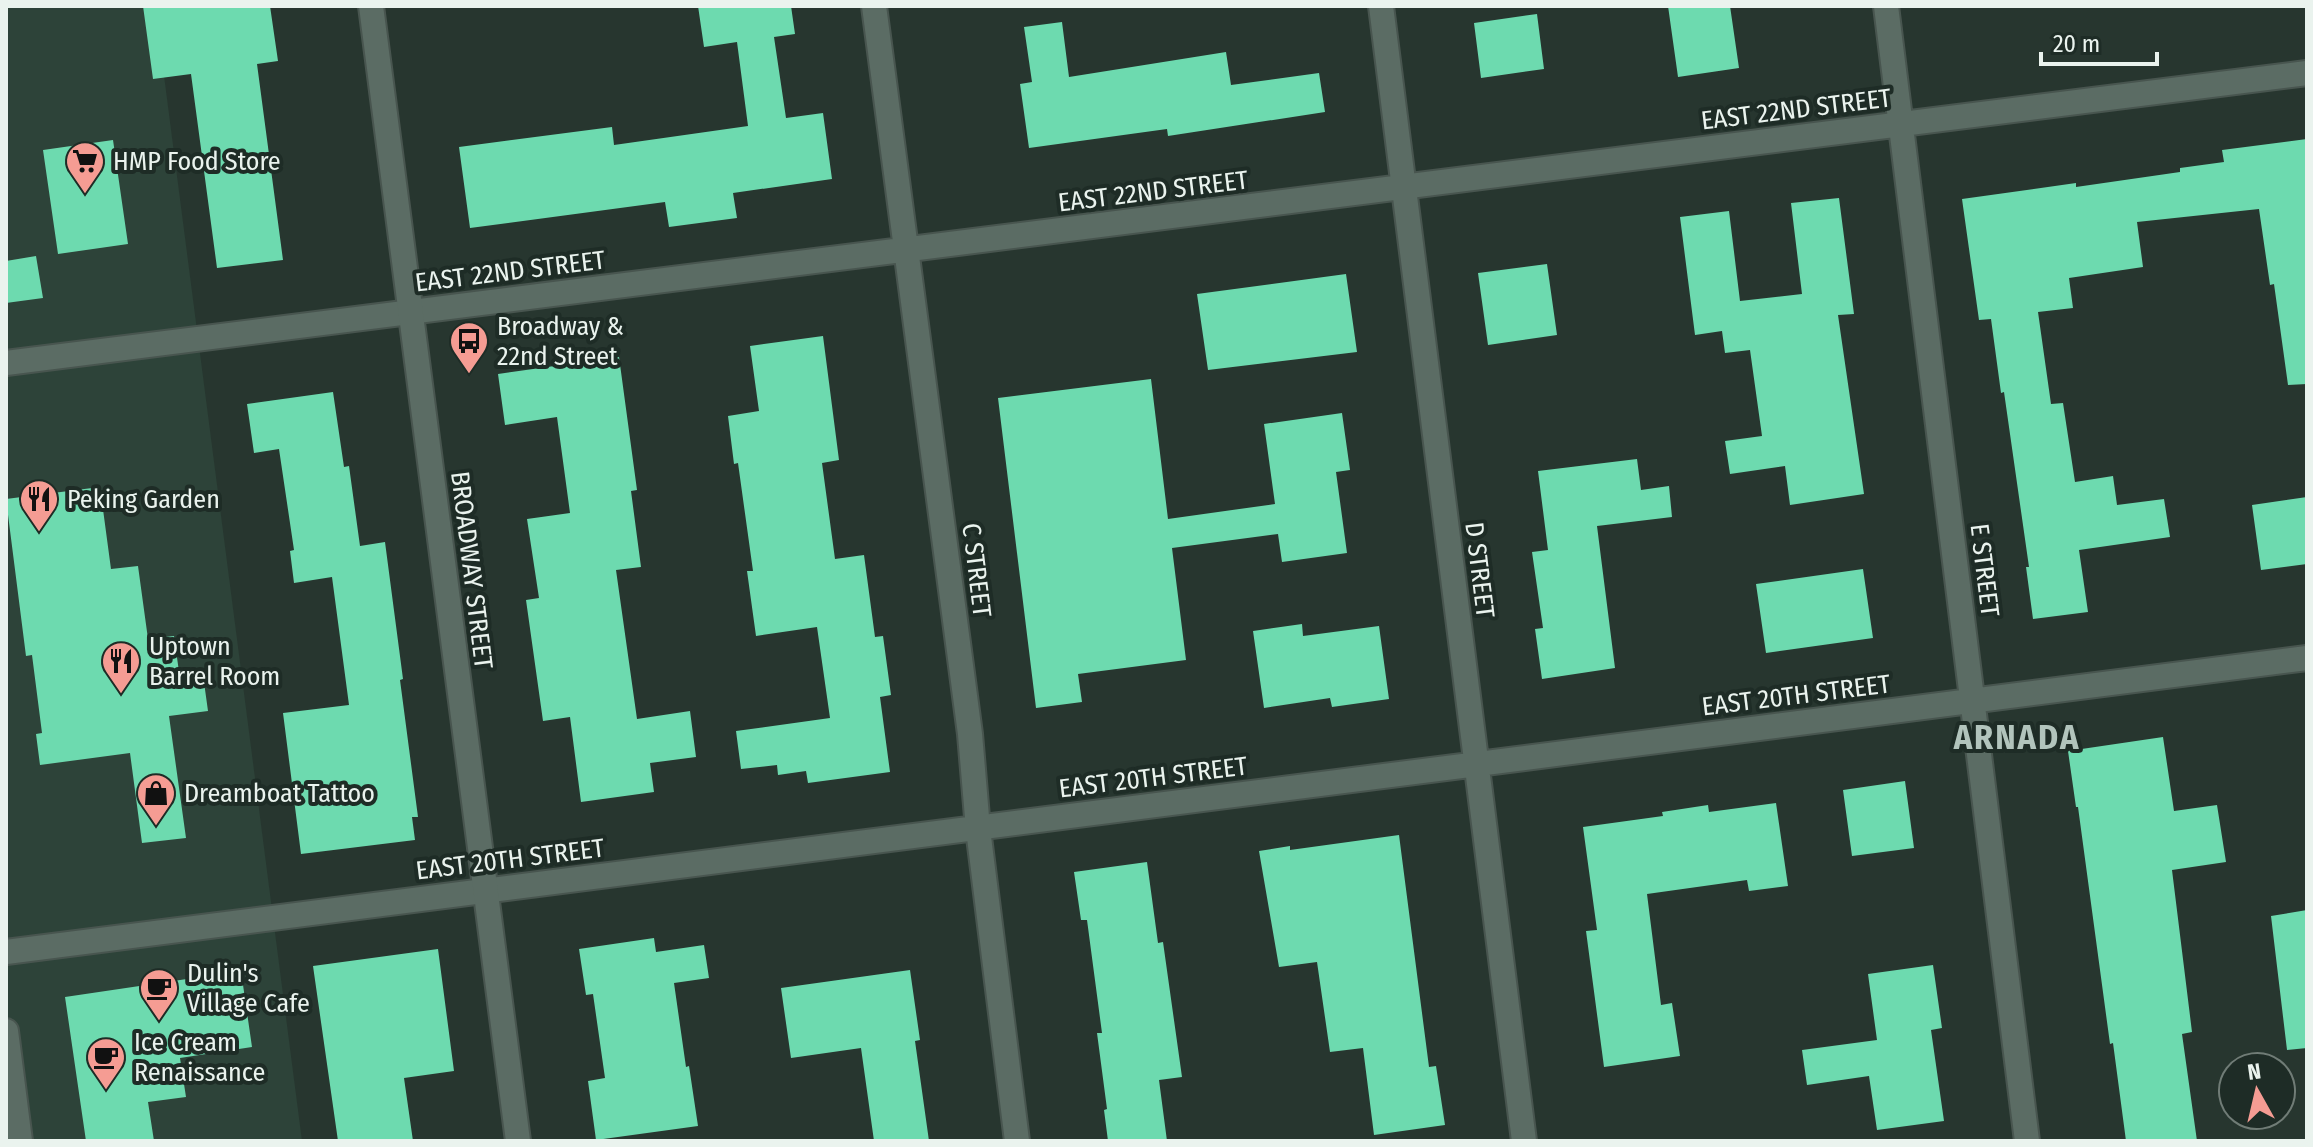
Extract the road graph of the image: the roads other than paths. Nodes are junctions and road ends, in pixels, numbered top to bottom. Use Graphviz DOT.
graph roads {
  1 [pos="371,6"];
  2 [pos="874,6"];
  3 [pos="1381,6"];
  4 [pos="1886,6"];
  5 [pos="2307,73"];
  6 [pos="1901,124"];
  7 [pos="1404,187"];
  8 [pos="905,250"];
  9 [pos="411,312"];
  10 [pos="6,363"];
  11 [pos="2307,658"];
  12 [pos="1973,701"];
  13 [pos="1476,764"];
  14 [pos="978,829"];
  15 [pos="485,891"];
  16 [pos="6,952"];
  17 [pos="6,1031"];
  18 [pos="20,1141"];
  19 [pos="518,1141"];
  20 [pos="1017,1141"];
  21 [pos="1524,1141"];
  22 [pos="2027,1141"];
  1 -- 9 [label="street, BROADWAY STREET"];
  2 -- 8 [label="street, C STREET"];
  3 -- 7 [label="street, D STREET"];
  4 -- 6 [label="street, E STREET"];
  5 -- 6 [label="street, EAST 22ND STREET"];
  6 -- 7 [label="street, EAST 22ND STREET"];
  6 -- 12 [label="street, E STREET"];
  7 -- 8 [label="street, EAST 22ND STREET"];
  7 -- 13 [label="street, D STREET"];
  8 -- 9 [label="street, EAST 22ND STREET"];
  8 -- 14 [label="street, C STREET"];
  9 -- 10 [label="street, EAST 22ND STREET"];
  9 -- 15 [label="street, BROADWAY STREET"];
  11 -- 12 [label="street, EAST 20TH STREET"];
  12 -- 13 [label="street, EAST 20TH STREET"];
  12 -- 22 [label="street, E STREET"];
  13 -- 14 [label="street, EAST 20TH STREET"];
  13 -- 21 [label="street, D STREET"];
  14 -- 15 [label="street, EAST 20TH STREET"];
  14 -- 20 [label="street, C STREET"];
  15 -- 16 [label="street, EAST 20TH STREET"];
  15 -- 19 [label="street, BROADWAY STREET"];
  17 -- 18 [label="street"];
}
